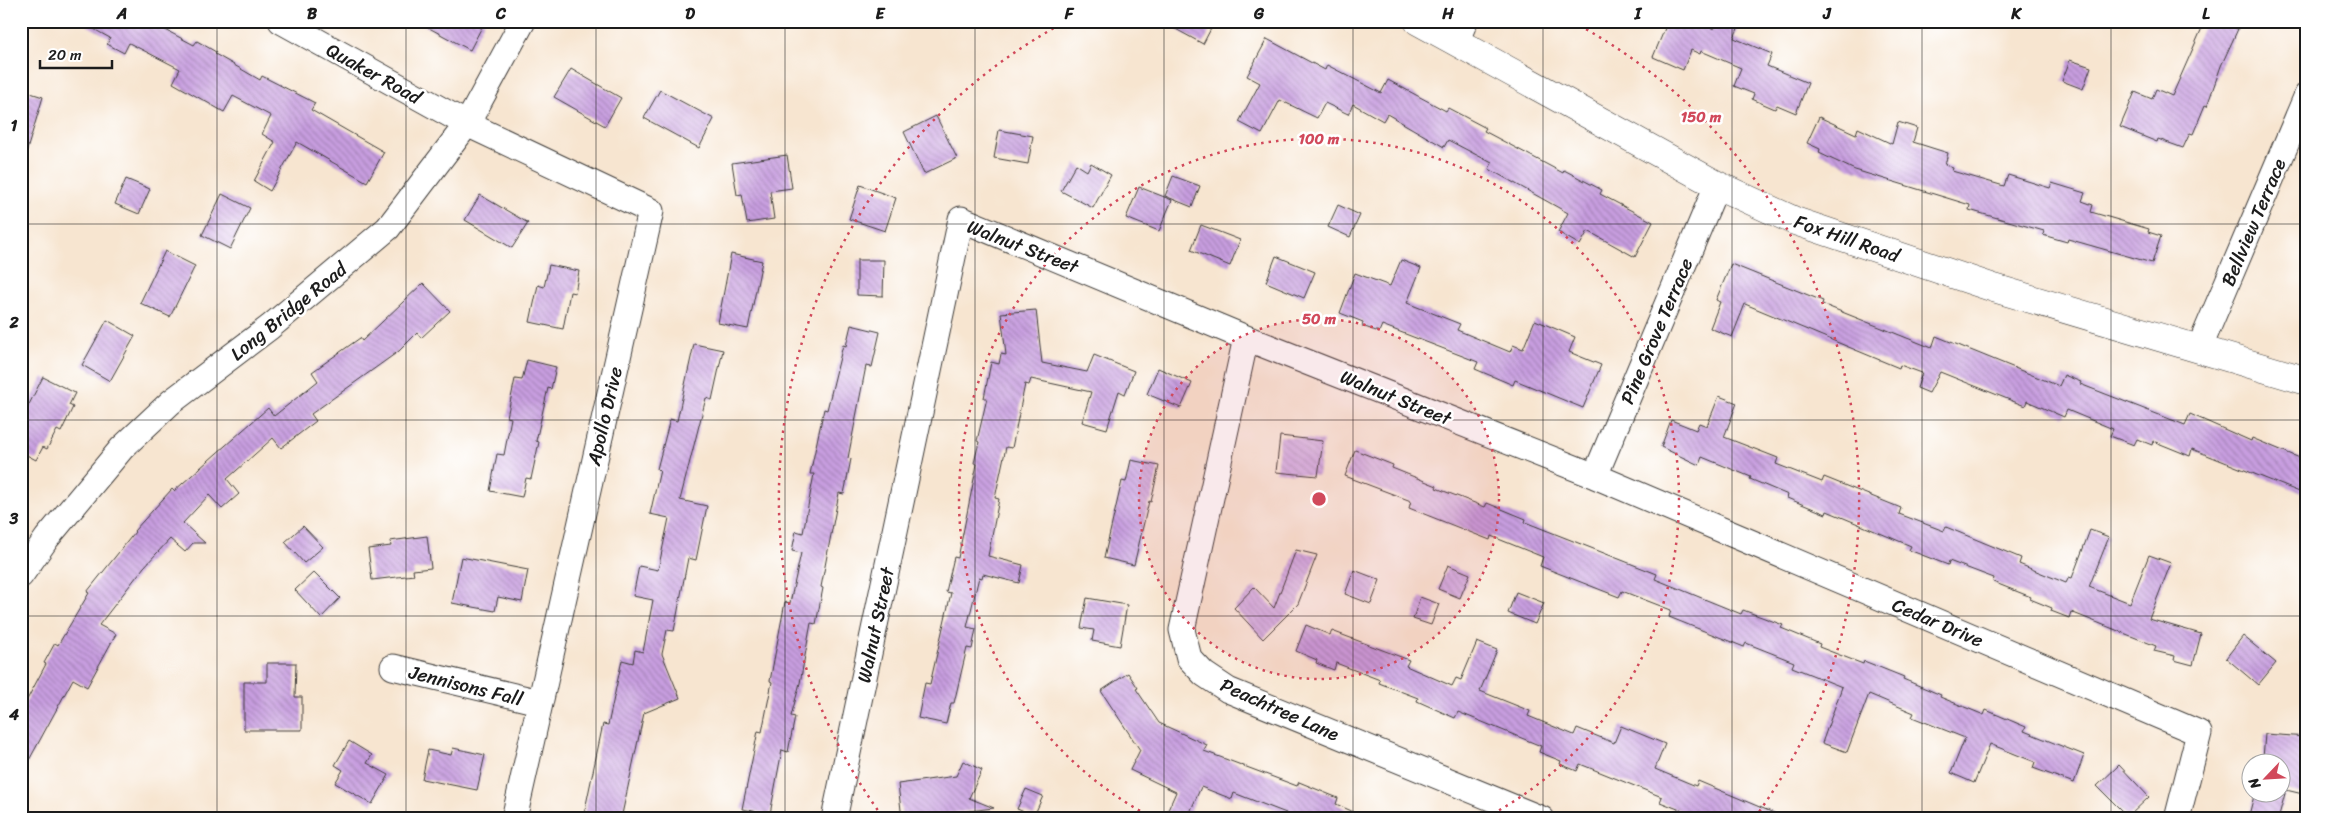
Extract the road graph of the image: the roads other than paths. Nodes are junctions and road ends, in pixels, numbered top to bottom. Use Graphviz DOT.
graph roads {
  1 [pos="281,21"];
  2 [pos="523,21"];
  3 [pos="1418,21"];
  4 [pos="1461,32"];
  5 [pos="2307,95"];
  6 [pos="467,124"];
  7 [pos="1717,186"];
  8 [pos="1246,338"];
  9 [pos="2199,349"];
  10 [pos="2307,381"];
  11 [pos="1595,476"];
  12 [pos="21,575"];
  13 [pos="392,667"];
  14 [pos="539,702"];
  15 [pos="514,819"];
  16 [pos="834,819"];
  17 [pos="1542,819"];
  18 [pos="2177,819"];
  1 -- 6 [label="street, Quaker Road"];
  2 -- 6 [label="street, Long Bridge Road"];
  3 -- 4 [label="main road, Fox Hill Road"];
  4 -- 7 [label="main road, Fox Hill Road"];
  5 -- 9 [label="street, Bellview Terrace"];
  6 -- 12 [label="street, Long Bridge Road"];
  6 -- 14 [label="street, Apollo Drive"];
  7 -- 9 [label="main road, Fox Hill Road"];
  7 -- 11 [label="street, Pine Grove Terrace"];
  8 -- 11 [label="street, Walnut Street"];
  8 -- 16 [label="street, Walnut Street"];
  8 -- 17 [label="street, Peachtree Lane"];
  9 -- 10 [label="main road, Fox Hill Road"];
  11 -- 18 [label="street, Cedar Drive"];
  13 -- 14 [label="street, Jennisons Fall"];
  14 -- 15 [label="street, Apollo Drive"];
}
